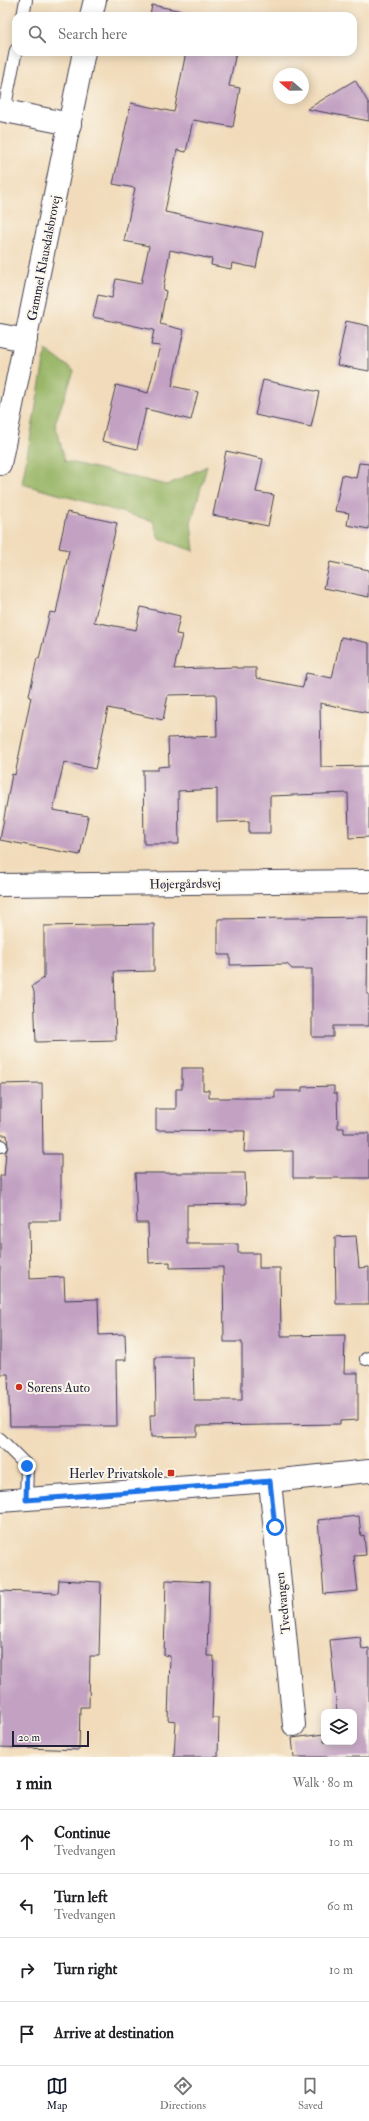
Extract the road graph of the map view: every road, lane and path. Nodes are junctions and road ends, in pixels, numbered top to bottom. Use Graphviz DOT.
graph roads {
  1 [pos="26,0"];
  2 [pos="95,0"];
  3 [pos="24,12"];
  4 [pos="92,12"];
  5 [pos="15,56"];
  6 [pos="83,56"];
  7 [pos="2,111"];
  8 [pos="70,124"];
  9 [pos="0,335"];
  10 [pos="26,340"];
  11 [pos="0,464"];
  12 [pos="369,881"];
  13 [pos="0,885"];
  14 [pos="0,1439"];
  15 [pos="369,1471"];
  16 [pos="270,1481"];
  17 [pos="0,1500"];
  18 [pos="26,1500"];
  19 [pos="294,1725"];
  1 -- 3 [label="lane"];
  2 -- 4 [label="street"];
  5 -- 7 [label="lane"];
  6 -- 8 [label="street, Gammel Klausdalsbrovej"];
  7 -- 8 [label="street"];
  8 -- 10 [label="street, Gammel Klausdalsbrovej"];
  9 -- 10 [label="street"];
  10 -- 11 [label="street, Gammel Klausdalsbrovej"];
  12 -- 13 [label="street, Højergårdsvej"];
  14 -- 18 [label="lane"];
  15 -- 16 [label="street"];
  16 -- 18 [label="street"];
  16 -- 19 [label="street, Tvedvangen"];
  17 -- 18 [label="street"];
}
